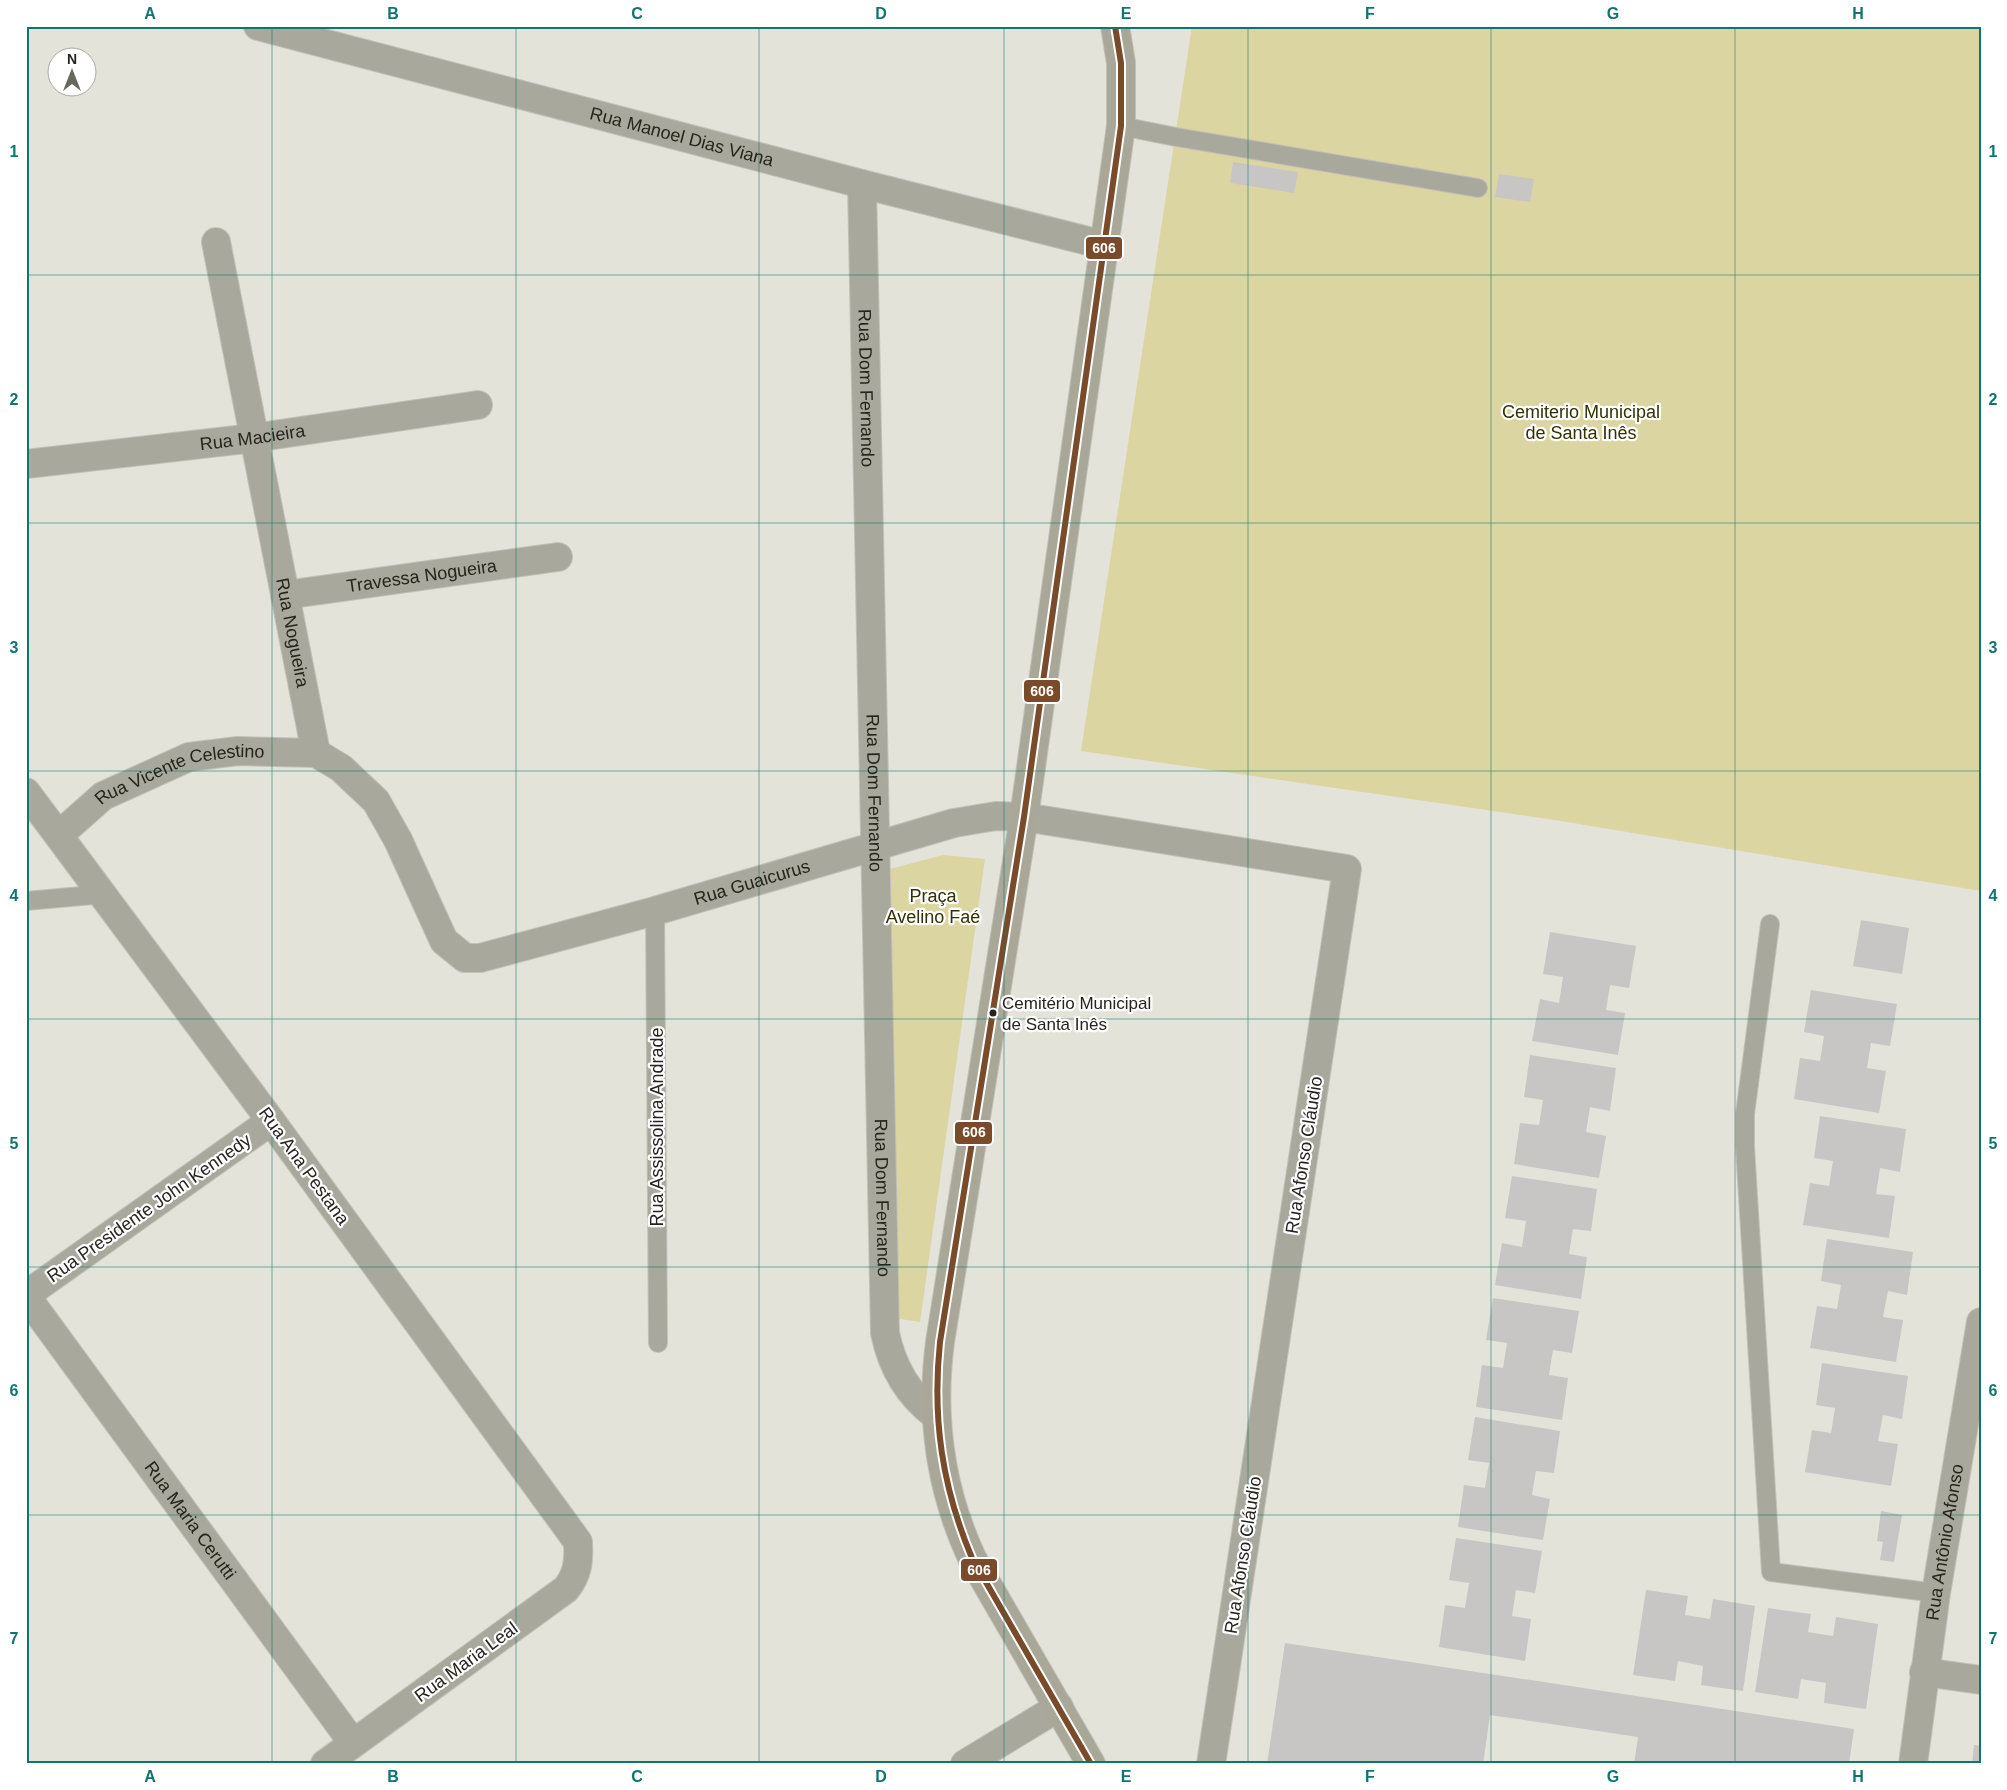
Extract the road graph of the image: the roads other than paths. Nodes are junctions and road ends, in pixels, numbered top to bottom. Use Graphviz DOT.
graph roads {
  1 [pos="258,26"];
  2 [pos="1114,26"];
  3 [pos="315,32"];
  4 [pos="1121,126"];
  5 [pos="862,184"];
  6 [pos="1478,188"];
  7 [pos="216,242"];
  8 [pos="1104,245"];
  9 [pos="478,405"];
  10 [pos="254,438"];
  11 [pos="26,464"];
  12 [pos="558,557"];
  13 [pos="285,595"];
  14 [pos="316,753"];
  15 [pos="26,792"];
  16 [pos="1024,817"];
  17 [pos="59,835"];
  18 [pos="874,846"];
  19 [pos="104,894"];
  20 [pos="26,901"];
  21 [pos="655,911"];
  22 [pos="1770,924"];
  23 [pos="271,1121"];
  24 [pos="26,1296"];
  25 [pos="1981,1322"];
  26 [pos="658,1343"];
  27 [pos="935,1415"];
  28 [pos="578,1542"];
  29 [pos="1936,1593"];
  30 [pos="1924,1672"];
  31 [pos="1981,1680"];
  32 [pos="1059,1707"];
  33 [pos="353,1743"];
  34 [pos="325,1764"];
  35 [pos="966,1764"];
  36 [pos="1091,1764"];
  37 [pos="1211,1764"];
  38 [pos="1913,1764"];
  1 -- 3 [label="street, Rua Manoel Dias Viana"];
  2 -- 4 [label="main road"];
  3 -- 5 [label="street, Rua Manoel Dias Viana"];
  4 -- 6 [label="lane"];
  4 -- 8 [label="main road"];
  5 -- 8 [label="street, Rua Manoel Dias Viana"];
  5 -- 18 [label="street, Rua Dom Fernando"];
  7 -- 10 [label="street, Rua Nogueira"];
  8 -- 16 [label="main road"];
  9 -- 10 [label="street, Rua Macieira"];
  10 -- 11 [label="street, Rua Macieira"];
  10 -- 13 [label="street, Rua Nogueira"];
  12 -- 13 [label="street, Travessa Nogueira"];
  13 -- 14 [label="street, Rua Nogueira"];
  14 -- 17 [label="street, Rua Vicente Celestino"];
  14 -- 21 [label="street, Rua Guaicurus"];
  15 -- 17 [label="street, Rua Ana Pestana"];
  16 -- 18 [label="street, Rua Guaicurus"];
  16 -- 27 [label="main road"];
  16 -- 37 [label="street, Rua Afonso Cláudio"];
  17 -- 19 [label="street, Rua Ana Pestana"];
  18 -- 21 [label="street, Rua Guaicurus"];
  18 -- 27 [label="street, Rua Dom Fernando"];
  19 -- 20 [label="lane"];
  19 -- 23 [label="street, Rua Ana Pestana"];
  21 -- 26 [label="lane, Rua Assissolina Andrade"];
  22 -- 29 [label="lane"];
  23 -- 24 [label="street, Rua Presidente John Kennedy"];
  23 -- 28 [label="street, Rua Ana Pestana"];
  24 -- 33 [label="street, Rua Maria Cerutti"];
  25 -- 29 [label="street, Rua Antônio Afonso"];
  27 -- 32 [label="main road"];
  28 -- 33 [label="street, Rua Maria Leal"];
  29 -- 30 [label="street, Rua Antônio Afonso"];
  30 -- 31 [label="street"];
  30 -- 38 [label="street, Rua Antônio Afonso"];
  32 -- 35 [label="street"];
  32 -- 36 [label="main road"];
  33 -- 34 [label="street, Rua Maria Leal"];
}
